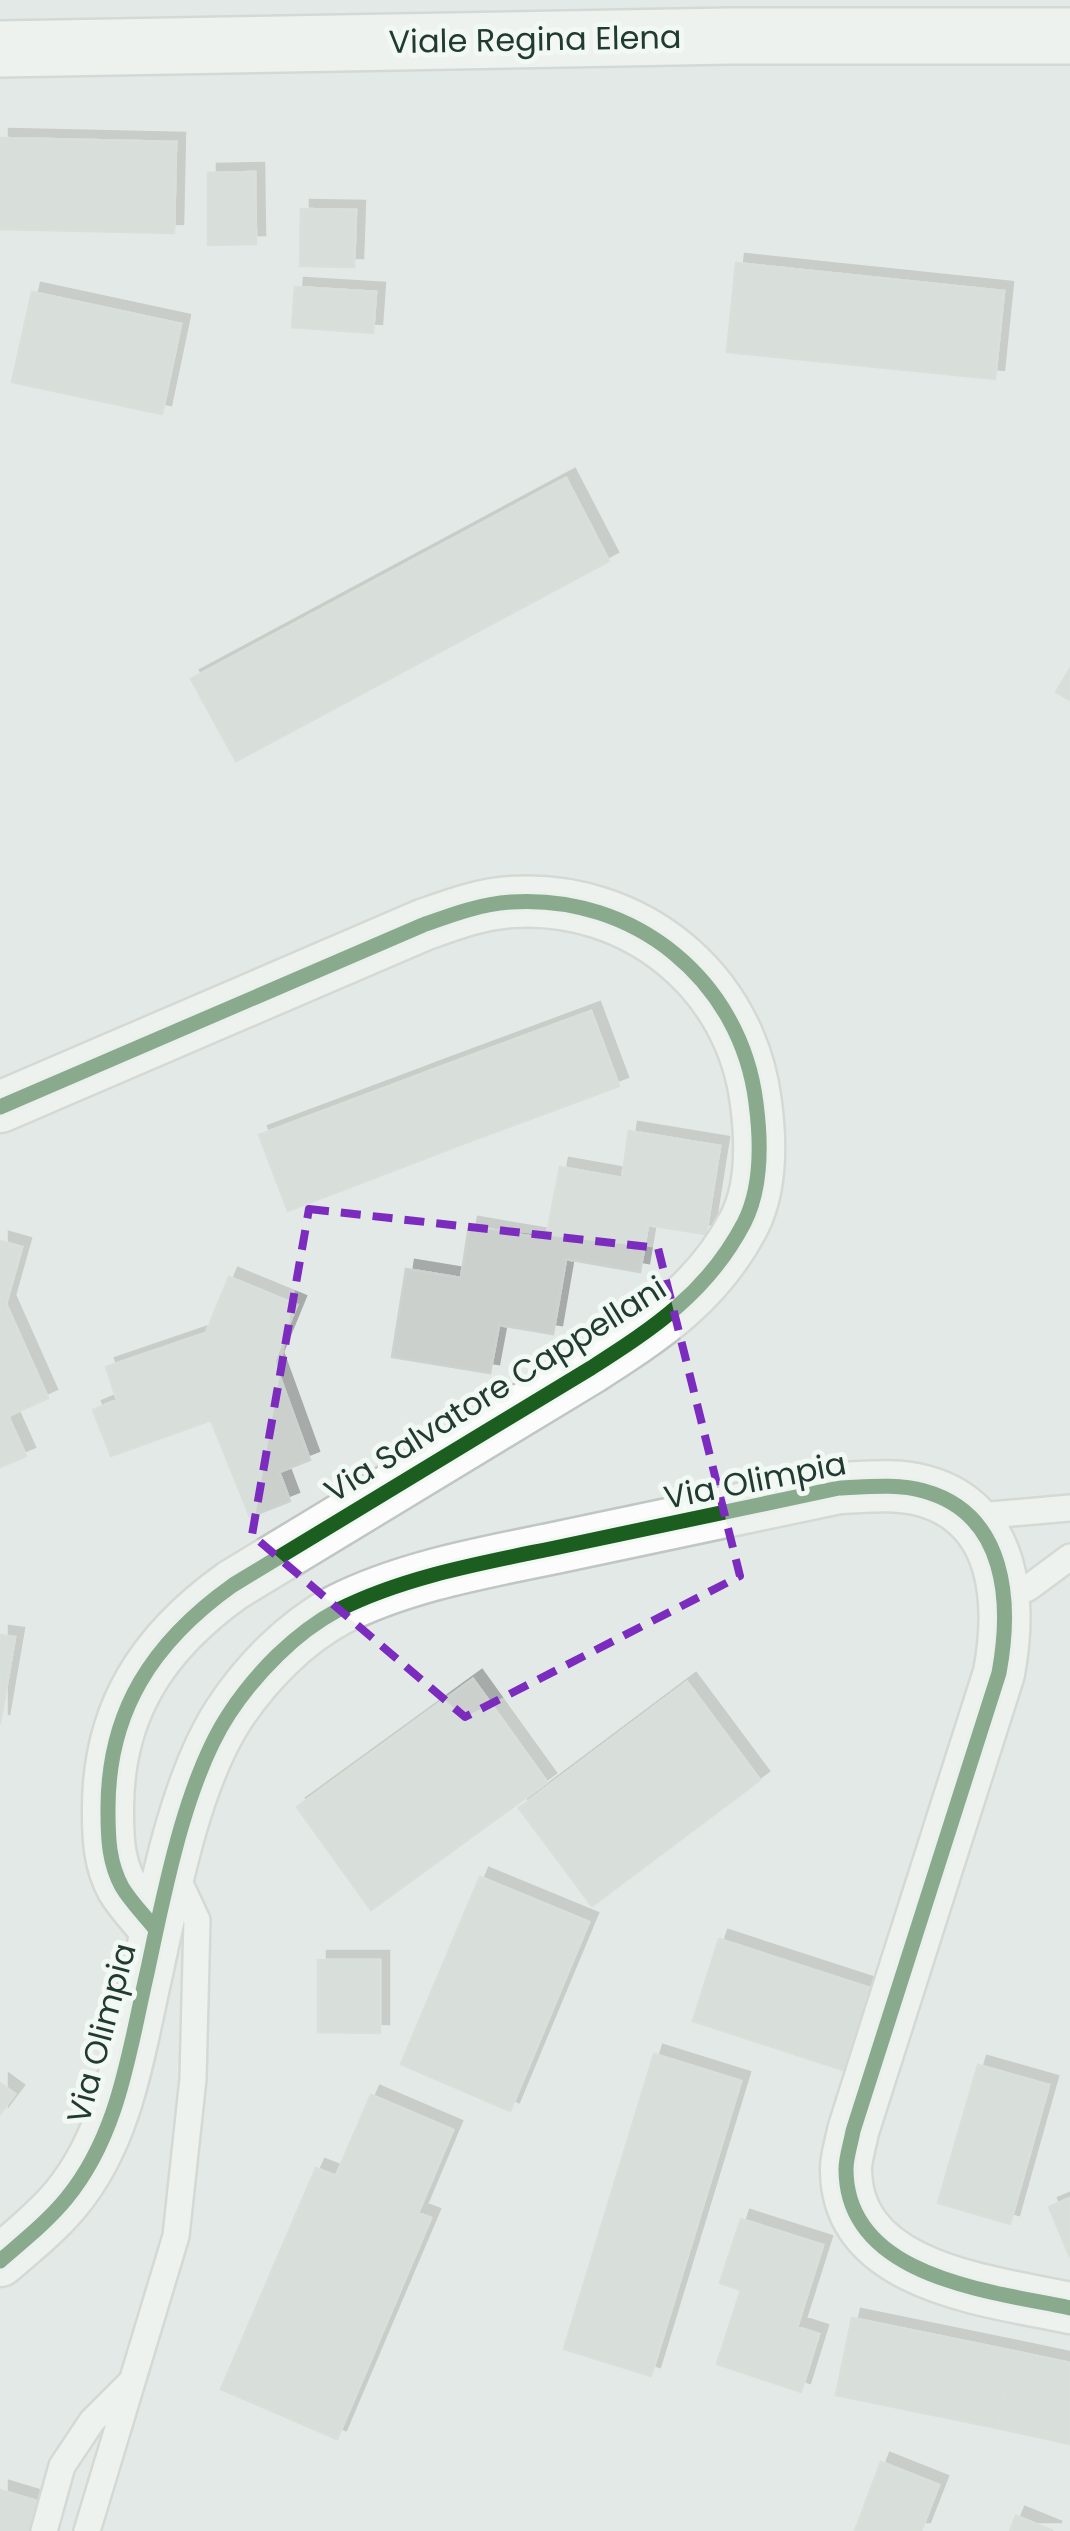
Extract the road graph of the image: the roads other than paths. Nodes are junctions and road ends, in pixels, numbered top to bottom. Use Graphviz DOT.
graph roads {
  1 [pos="1070,36"];
  2 [pos="0,49"];
  3 [pos="0,1107"];
  4 [pos="1070,1508"];
  5 [pos="967,1516"];
  6 [pos="1070,1557"];
  7 [pos="1006,1598"];
  8 [pos="172,1867"];
  9 [pos="156,1930"];
  10 [pos="0,2261"];
  11 [pos="1070,2308"];
  12 [pos="135,2379"];
  13 [pos="44,2531"];
  14 [pos="87,2531"];
  1 -- 2 [label="main road, Viale Regina Elena"];
  3 -- 9 [label="street, Via Salvatore Cappellani"];
  4 -- 5 [label="lane"];
  5 -- 7 [label="street, Via Olimpia"];
  5 -- 8 [label="street, Via Olimpia"];
  6 -- 7 [label="lane"];
  7 -- 11 [label="street, Via Olimpia"];
  8 -- 9 [label="street, Via Olimpia"];
  8 -- 12 [label="lane"];
  9 -- 10 [label="street, Via Olimpia"];
  12 -- 13 [label="lane"];
  12 -- 14 [label="lane"];
}
